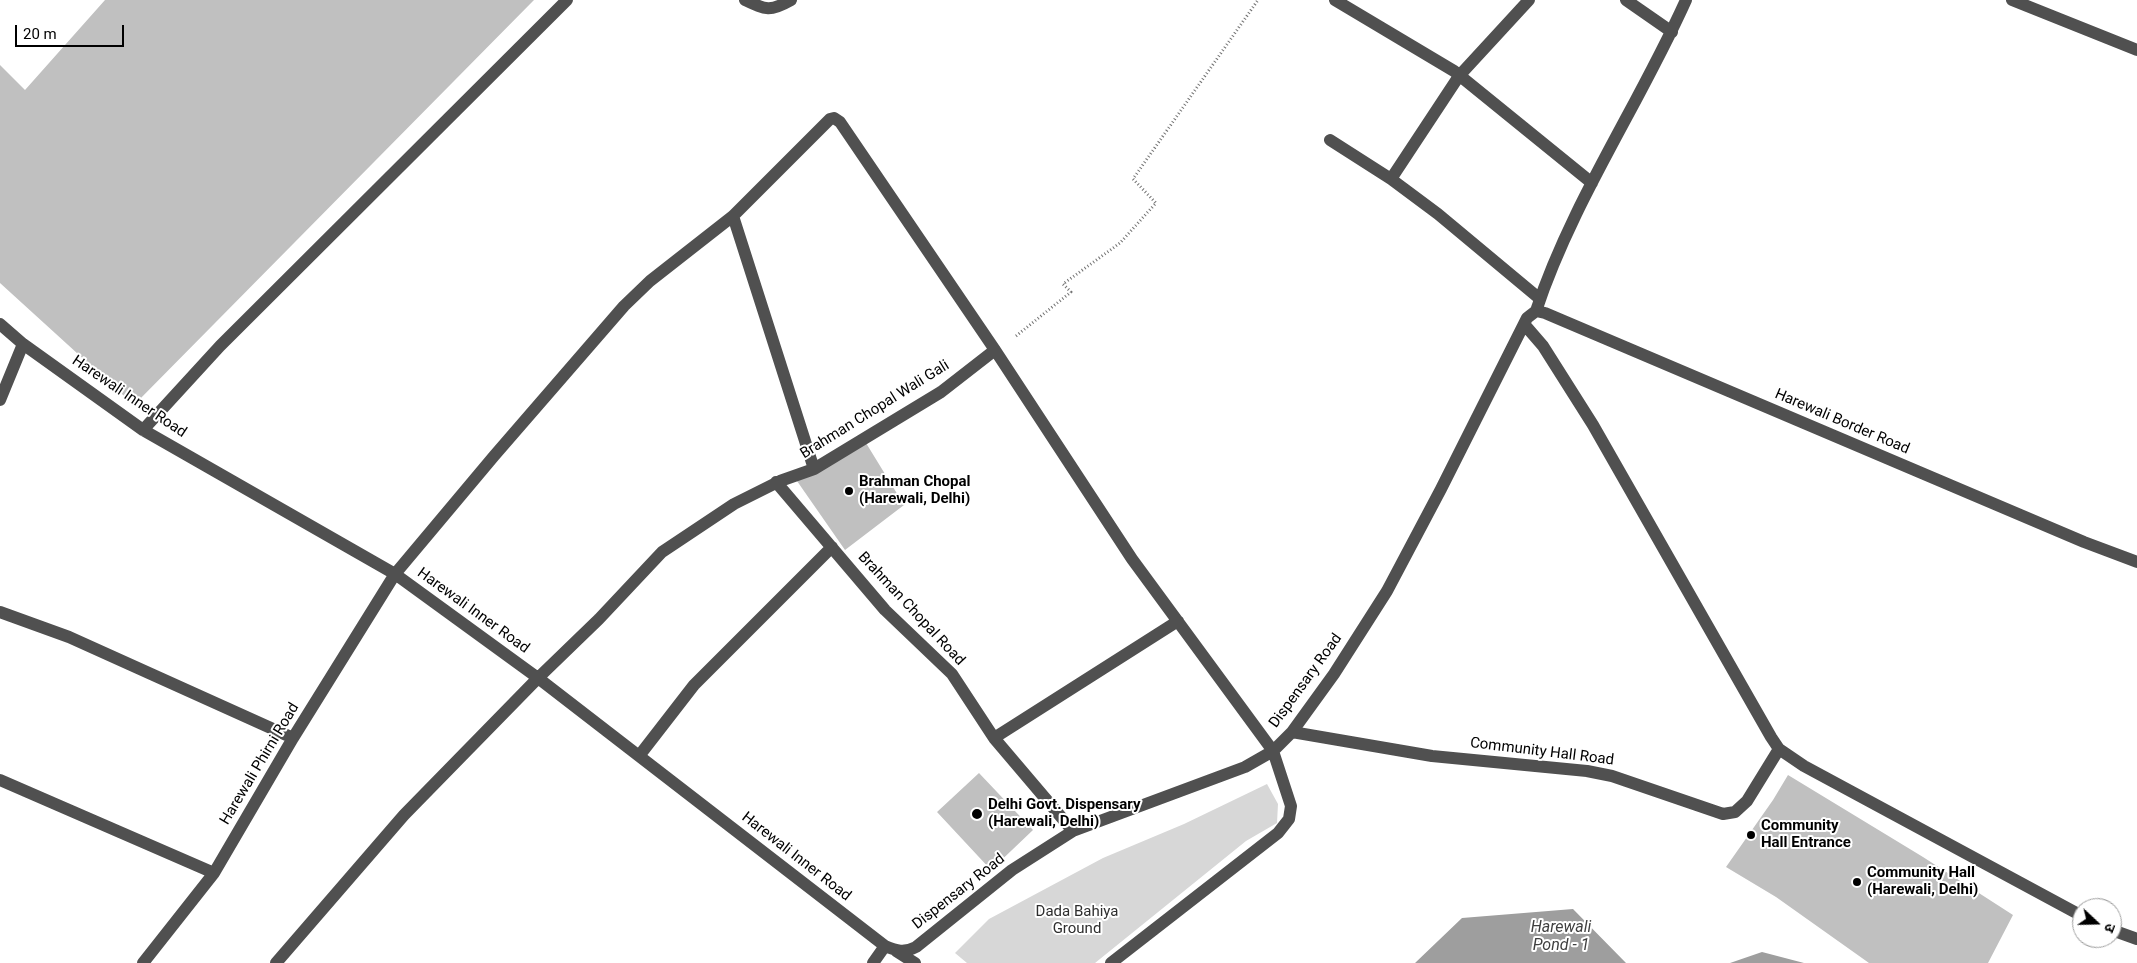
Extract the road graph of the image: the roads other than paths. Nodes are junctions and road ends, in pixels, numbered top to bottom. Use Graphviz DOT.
graph roads {
  1 [pos="567,0"];
  2 [pos="744,0"];
  3 [pos="791,0"];
  4 [pos="1335,0"];
  5 [pos="1529,0"];
  6 [pos="1626,0"];
  7 [pos="1686,0"];
  8 [pos="2012,0"];
  9 [pos="1672,32"];
  10 [pos="2136,47"];
  11 [pos="1459,76"];
  12 [pos="1330,140"];
  13 [pos="1391,179"];
  14 [pos="1592,184"];
  15 [pos="733,216"];
  16 [pos="1538,305"];
  17 [pos="0,324"];
  18 [pos="1524,324"];
  19 [pos="23,344"];
  20 [pos="995,350"];
  21 [pos="0,400"];
  22 [pos="143,430"];
  23 [pos="814,469"];
  24 [pos="776,482"];
  25 [pos="832,547"];
  26 [pos="2137,562"];
  27 [pos="395,574"];
  28 [pos="0,612"];
  29 [pos="1178,621"];
  30 [pos="538,678"];
  31 [pos="1292,732"];
  32 [pos="293,738"];
  33 [pos="994,738"];
  34 [pos="1779,749"];
  35 [pos="1273,751"];
  36 [pos="639,756"];
  37 [pos="0,780"];
  38 [pos="1073,831"];
  39 [pos="214,874"];
  40 [pos="2072,911"];
  41 [pos="2122,934"];
  42 [pos="2137,939"];
  43 [pos="896,950"];
  44 [pos="143,963"];
  45 [pos="276,963"];
  46 [pos="873,963"];
  47 [pos="915,963"];
  48 [pos="1111,963"];
  1 -- 22 [label="street"];
  2 -- 3 [label="street"];
  4 -- 11 [label="street"];
  5 -- 11 [label="street"];
  6 -- 9 [label="street"];
  7 -- 9 [label="street"];
  8 -- 10 [label="street"];
  9 -- 14 [label="street"];
  11 -- 13 [label="street"];
  11 -- 14 [label="street"];
  12 -- 13 [label="street"];
  13 -- 16 [label="street"];
  14 -- 16 [label="street"];
  15 -- 20 [label="street, Harewali Phirni Road"];
  15 -- 23 [label="street"];
  15 -- 27 [label="street, Harewali Phirni Road"];
  16 -- 18 [label="street, Dispensary Road"];
  16 -- 26 [label="street, Harewali Border Road"];
  17 -- 19 [label="street, Harewali Inner Road"];
  18 -- 31 [label="street, Dispensary Road"];
  18 -- 34 [label="street"];
  19 -- 21 [label="street"];
  19 -- 22 [label="street, Harewali Inner Road"];
  20 -- 23 [label="street, Brahman Chopal Wali Gali"];
  20 -- 29 [label="street"];
  22 -- 27 [label="street, Harewali Inner Road"];
  23 -- 24 [label="street, Brahman Chopal Wali Gali"];
  24 -- 25 [label="street, Brahman Chopal Road"];
  24 -- 30 [label="street, Brahman Chopal Wali Gali"];
  25 -- 33 [label="street, Brahman Chopal Road"];
  25 -- 36 [label="street"];
  27 -- 30 [label="street, Harewali Inner Road"];
  27 -- 32 [label="street, Harewali Phirni Road"];
  28 -- 32 [label="street"];
  29 -- 33 [label="street"];
  29 -- 35 [label="street"];
  30 -- 36 [label="street, Harewali Inner Road"];
  30 -- 45 [label="street, Brahman Chopal Wali Gali"];
  31 -- 34 [label="street, Community Hall Road"];
  31 -- 35 [label="street, Dispensary Road"];
  32 -- 39 [label="street, Harewali Phirni Road"];
  33 -- 38 [label="street, Brahman Chopal Road"];
  34 -- 40 [label="street"];
  35 -- 38 [label="street, Dispensary Road"];
  35 -- 48 [label="street"];
  36 -- 43 [label="street, Harewali Inner Road"];
  37 -- 39 [label="street"];
  38 -- 43 [label="street, Dispensary Road"];
  39 -- 44 [label="street, Harewali Phirni Road"];
  41 -- 42 [label="street"];
  43 -- 46 [label="street"];
  43 -- 47 [label="street, Harewali Inner Road"];
}
